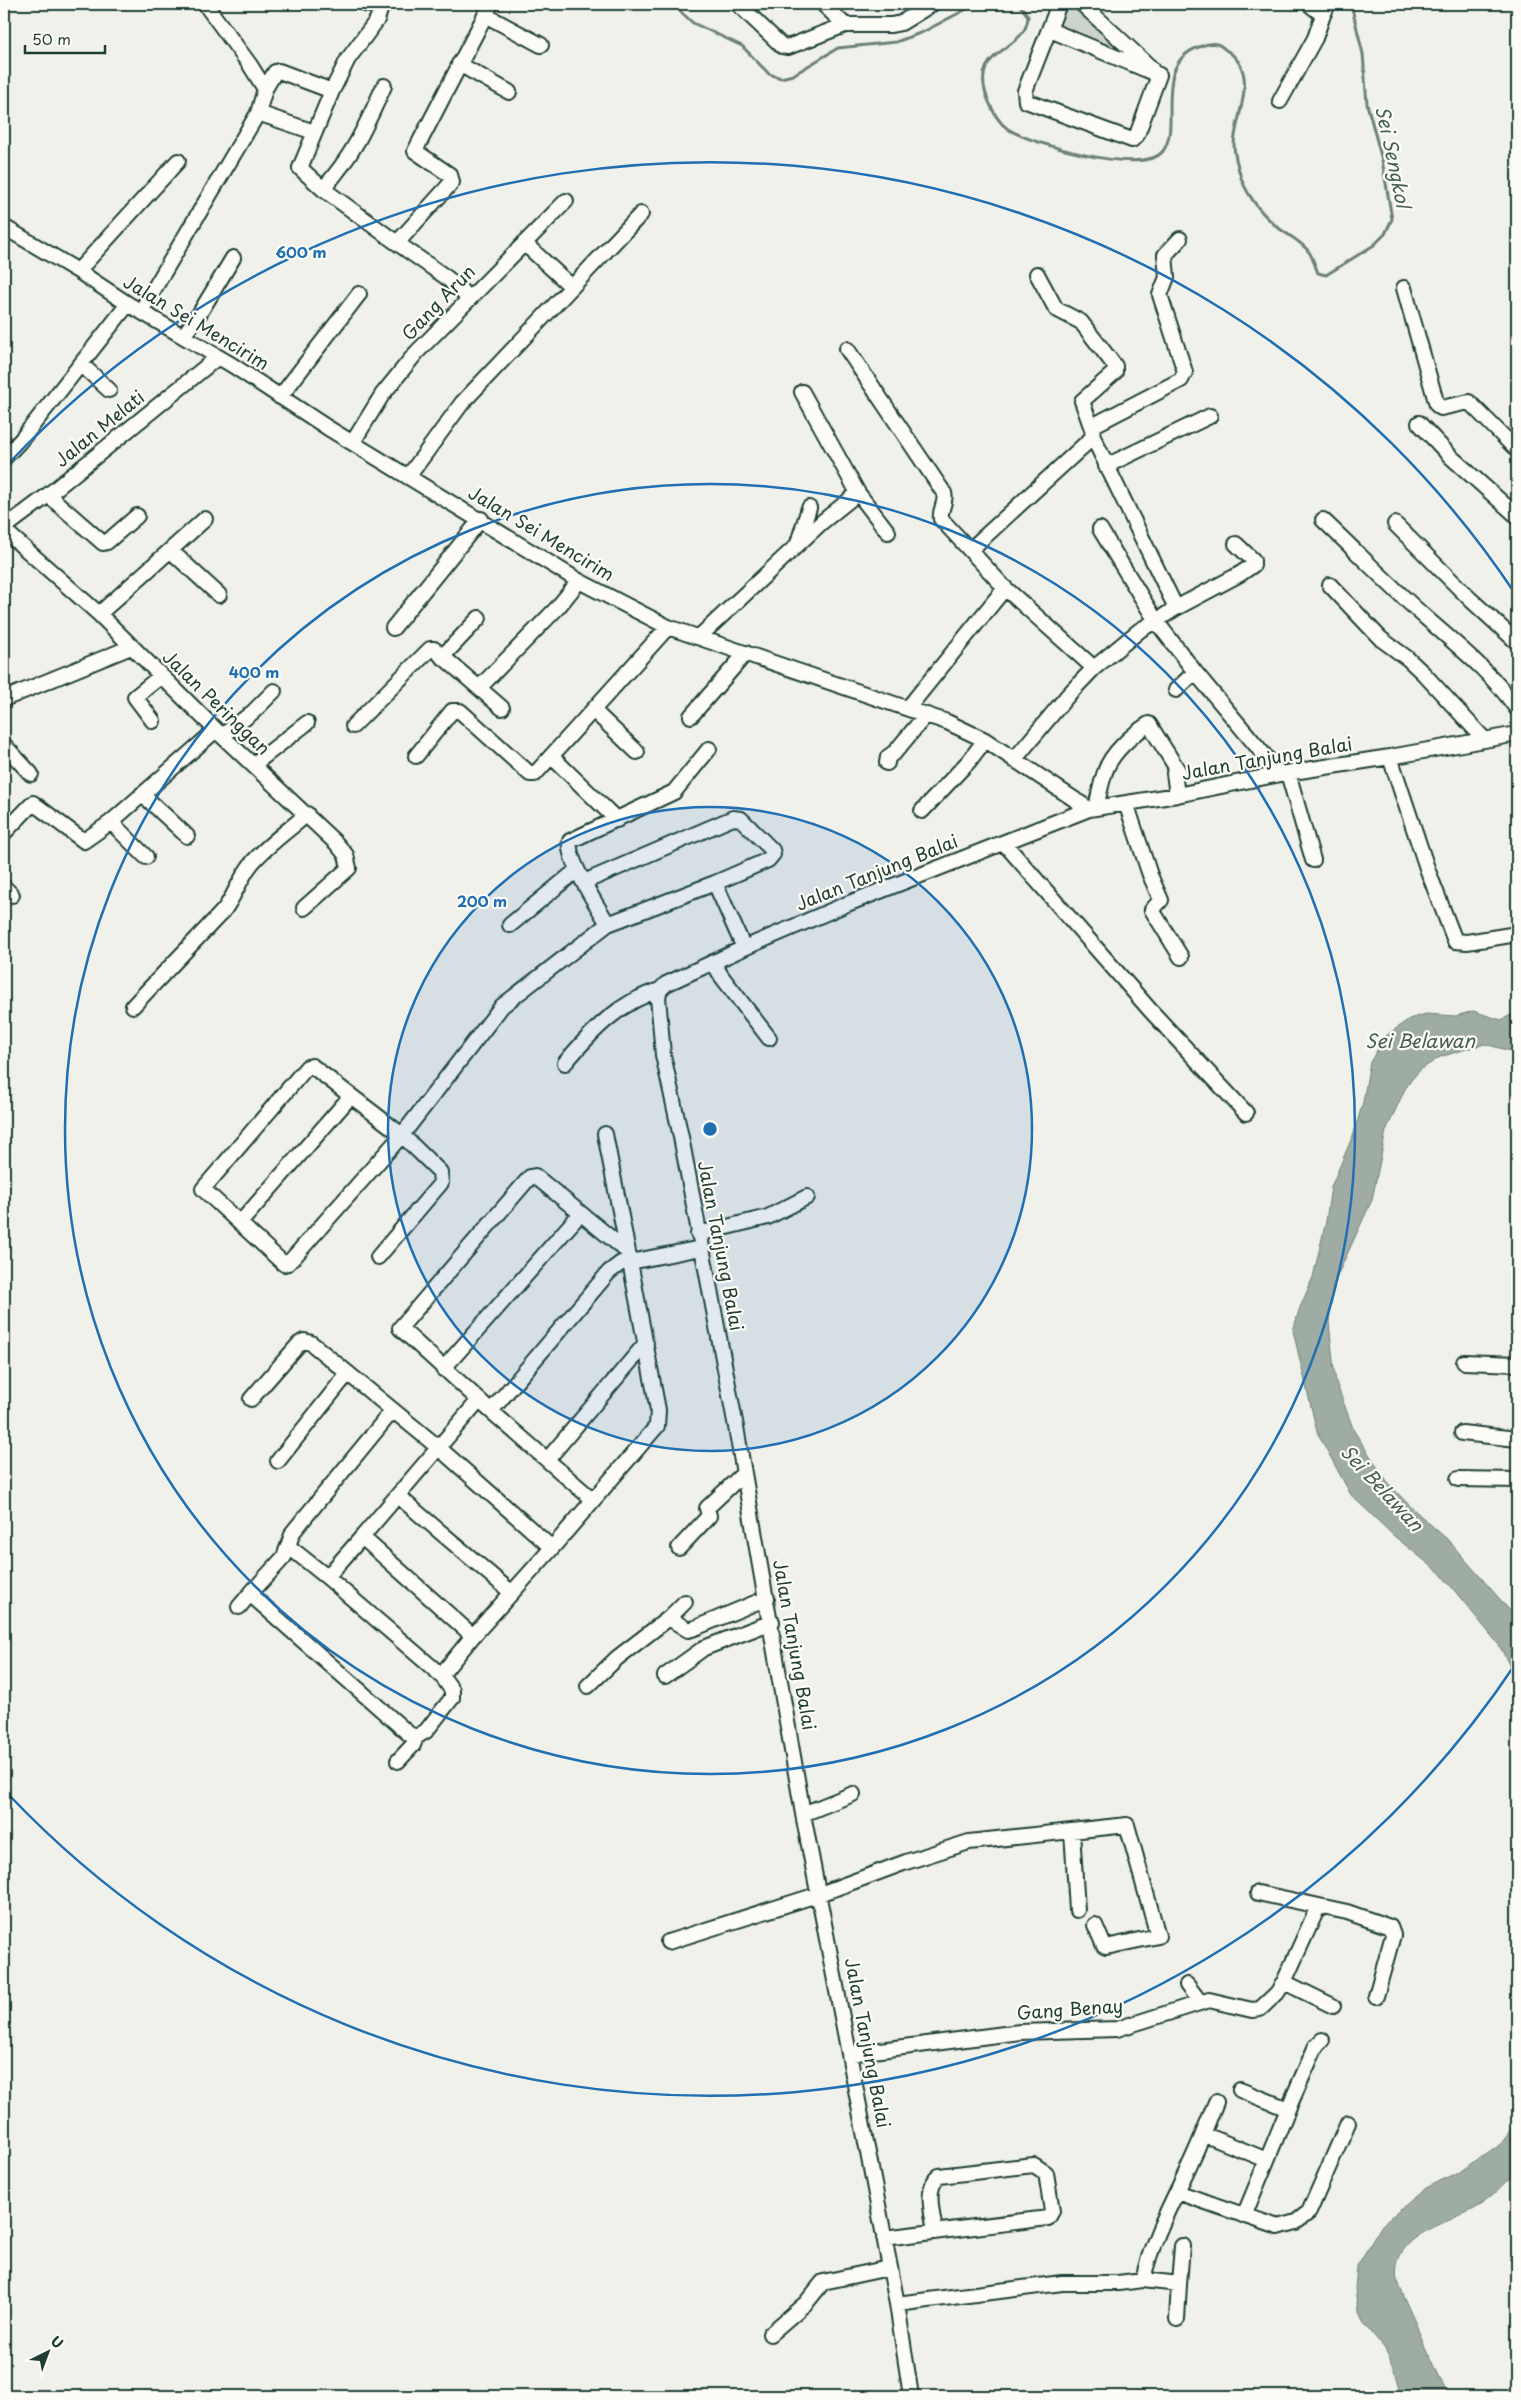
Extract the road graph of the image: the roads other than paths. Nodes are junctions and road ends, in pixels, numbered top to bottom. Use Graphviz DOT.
graph roads {
  1 [pos="365,4"];
  2 [pos="738,4"];
  3 [pos="823,4"];
  4 [pos="932,4"];
  5 [pos="1059,4"];
  6 [pos="1082,4"];
  7 [pos="1309,4"];
  8 [pos="208,5"];
  9 [pos="382,5"];
  10 [pos="916,8"];
  11 [pos="1326,9"];
  12 [pos="488,10"];
  13 [pos="845,26"];
  14 [pos="1050,30"];
  15 [pos="541,45"];
  16 [pos="459,64"];
  17 [pos="1159,75"];
  18 [pos="384,86"];
  19 [pos="265,89"];
  20 [pos="332,91"];
  21 [pos="509,92"];
  22 [pos="1280,101"];
  23 [pos="258,113"];
  24 [pos="314,132"];
  25 [pos="178,161"];
  26 [pos="323,189"];
  27 [pos="566,201"];
  28 [pos="641,214"];
  29 [pos="4,227"];
  30 [pos="1180,239"];
  31 [pos="397,243"];
  32 [pos="524,243"];
  33 [pos="233,258"];
  34 [pos="78,271"];
  35 [pos="1037,274"];
  36 [pos="572,287"];
  37 [pos="1404,288"];
  38 [pos="359,294"];
  39 [pos="470,298"];
  40 [pos="128,304"];
  41 [pos="141,311"];
  42 [pos="183,336"];
  43 [pos="847,349"];
  44 [pos="218,357"];
  45 [pos="82,364"];
  46 [pos="109,390"];
  47 [pos="802,392"];
  48 [pos="280,397"];
  49 [pos="1210,416"];
  50 [pos="1419,423"];
  51 [pos="1092,433"];
  52 [pos="352,442"];
  53 [pos="1517,450"];
  54 [pos="4,458"];
  55 [pos="1106,466"];
  56 [pos="408,477"];
  57 [pos="858,493"];
  58 [pos="48,495"];
  59 [pos="809,508"];
  60 [pos="136,516"];
  61 [pos="1517,516"];
  62 [pos="205,519"];
  63 [pos="481,519"];
  64 [pos="1323,520"];
  65 [pos="1395,524"];
  66 [pos="4,529"];
  67 [pos="1100,529"];
  68 [pos="888,532"];
  69 [pos="1236,544"];
  70 [pos="797,546"];
  71 [pos="970,550"];
  72 [pos="171,551"];
  73 [pos="580,581"];
  74 [pos="1330,585"];
  75 [pos="1005,588"];
  76 [pos="219,595"];
  77 [pos="1176,608"];
  78 [pos="99,614"];
  79 [pos="479,618"];
  80 [pos="1156,621"];
  81 [pos="668,627"];
  82 [pos="393,628"];
  83 [pos="699,637"];
  84 [pos="1517,642"];
  85 [pos="131,647"];
  86 [pos="746,653"];
  87 [pos="442,657"];
  88 [pos="1094,668"];
  89 [pos="1195,672"];
  90 [pos="161,676"];
  91 [pos="479,688"];
  92 [pos="1176,690"];
  93 [pos="274,691"];
  94 [pos="4,699"];
  95 [pos="502,708"];
  96 [pos="908,708"];
  97 [pos="1517,709"];
  98 [pos="593,710"];
  99 [pos="926,715"];
  100 [pos="691,716"];
  101 [pos="153,721"];
  102 [pos="306,723"];
  103 [pos="353,726"];
  104 [pos="219,733"];
  105 [pos="1517,734"];
  106 [pos="984,740"];
  107 [pos="1485,740"];
  108 [pos="4,745"];
  109 [pos="708,749"];
  110 [pos="637,752"];
  111 [pos="416,756"];
  112 [pos="551,756"];
  113 [pos="1390,757"];
  114 [pos="1014,760"];
  115 [pos="888,763"];
  116 [pos="253,765"];
  117 [pos="1284,773"];
  118 [pos="32,774"];
  119 [pos="142,794"];
  120 [pos="1177,795"];
  121 [pos="1126,803"];
  122 [pos="1093,808"];
  123 [pos="922,811"];
  124 [pos="307,814"];
  125 [pos="618,820"];
  126 [pos="111,822"];
  127 [pos="4,833"];
  128 [pos="188,836"];
  129 [pos="1004,843"];
  130 [pos="146,857"];
  131 [pos="1313,860"];
  132 [pos="581,876"];
  133 [pos="715,883"];
  134 [pos="304,908"];
  135 [pos="608,924"];
  136 [pos="510,925"];
  137 [pos="1517,934"];
  138 [pos="744,948"];
  139 [pos="1180,957"];
  140 [pos="713,962"];
  141 [pos="660,990"];
  142 [pos="133,1006"];
  143 [pos="769,1038"];
  144 [pos="565,1063"];
  145 [pos="352,1096"];
  146 [pos="1246,1113"];
  147 [pos="604,1134"];
  148 [pos="402,1135"];
  149 [pos="807,1197"];
  150 [pos="580,1214"];
  151 [pos="240,1223"];
  152 [pos="700,1241"];
  153 [pos="378,1257"];
  154 [pos="629,1257"];
  155 [pos="646,1343"];
  156 [pos="1464,1362"];
  157 [pos="1517,1364"];
  158 [pos="443,1369"];
  159 [pos="348,1373"];
  160 [pos="251,1398"];
  161 [pos="478,1400"];
  162 [pos="393,1410"];
  163 [pos="491,1411"];
  164 [pos="1462,1433"];
  165 [pos="1517,1440"];
  166 [pos="439,1448"];
  167 [pos="547,1460"];
  168 [pos="278,1461"];
  169 [pos="744,1473"];
  170 [pos="1458,1480"];
  171 [pos="1517,1480"];
  172 [pos="398,1496"];
  173 [pos="593,1500"];
  174 [pos="362,1537"];
  175 [pos="288,1546"];
  176 [pos="552,1548"];
  177 [pos="679,1548"];
  178 [pos="327,1576"];
  179 [pos="512,1593"];
  180 [pos="250,1594"];
  181 [pos="767,1598"];
  182 [pos="685,1602"];
  183 [pos="238,1607"];
  184 [pos="669,1618"];
  185 [pos="772,1622"];
  186 [pos="473,1636"];
  187 [pos="441,1675"];
  188 [pos="665,1676"];
  189 [pos="588,1686"];
  190 [pos="416,1737"];
  191 [pos="398,1760"];
  192 [pos="853,1794"];
  193 [pos="803,1814"];
  194 [pos="1072,1831"];
  195 [pos="1258,1893"];
  196 [pos="820,1894"];
  197 [pos="1318,1907"];
  198 [pos="1077,1910"];
  199 [pos="1095,1925"];
  200 [pos="668,1942"];
  201 [pos="1284,1982"];
  202 [pos="1187,1985"];
  203 [pos="1376,1996"];
  204 [pos="1200,2002"];
  205 [pos="1332,2006"];
  206 [pos="1322,2040"];
  207 [pos="849,2054"];
  208 [pos="1240,2090"];
  209 [pos="1216,2102"];
  210 [pos="1288,2108"];
  211 [pos="1348,2123"];
  212 [pos="1203,2134"];
  213 [pos="1267,2160"];
  214 [pos="1177,2192"];
  215 [pos="1244,2216"];
  216 [pos="935,2232"];
  217 [pos="884,2238"];
  218 [pos="1182,2246"];
  219 [pos="889,2268"];
  220 [pos="1143,2280"];
  221 [pos="1179,2284"];
  222 [pos="898,2304"];
  223 [pos="1177,2319"];
  224 [pos="770,2334"];
  225 [pos="910,2396"];
  1 -- 9 [label="street"];
  2 -- 13 [label="street"];
  3 -- 13 [label="street"];
  4 -- 10 [label="street"];
  5 -- 14 [label="street"];
  6 -- 17 [label="street"];
  7 -- 11 [label="street"];
  8 -- 19 [label="street"];
  9 -- 20 [label="street"];
  10 -- 13 [label="street"];
  11 -- 22 [label="street"];
  12 -- 15 [label="street"];
  12 -- 16 [label="street"];
  14 -- 17 [label="street"];
  14 -- 17 [label="street"];
  16 -- 21 [label="street"];
  16 -- 31 [label="street"];
  18 -- 26 [label="street"];
  19 -- 20 [label="street"];
  19 -- 23 [label="street"];
  20 -- 24 [label="street"];
  23 -- 24 [label="street"];
  23 -- 41 [label="street"];
  24 -- 26 [label="street"];
  25 -- 34 [label="street"];
  26 -- 31 [label="street"];
  27 -- 32 [label="street, Gang Arun"];
  28 -- 36 [label="street"];
  29 -- 34 [label="street, Jalan Sei Mencirim"];
  30 -- 51 [label="street"];
  31 -- 39 [label="street"];
  32 -- 36 [label="street"];
  32 -- 39 [label="street, Gang Arun"];
  33 -- 42 [label="street"];
  34 -- 40 [label="street, Jalan Sei Mencirim"];
  35 -- 51 [label="street"];
  36 -- 56 [label="street"];
  37 -- 53 [label="street"];
  38 -- 48 [label="street"];
  39 -- 52 [label="street, Gang Arun"];
  40 -- 41 [label="street, Jalan Sei Mencirim"];
  40 -- 45 [label="street"];
  41 -- 42 [label="street, Jalan Sei Mencirim"];
  42 -- 44 [label="street, Jalan Sei Mencirim"];
  43 -- 71 [label="street"];
  44 -- 48 [label="street, Jalan Sei Mencirim"];
  44 -- 58 [label="street, Jalan Melati"];
  45 -- 46 [label="street"];
  45 -- 54 [label="street"];
  47 -- 57 [label="street"];
  48 -- 52 [label="street, Jalan Sei Mencirim"];
  49 -- 55 [label="street"];
  50 -- 61 [label="street"];
  51 -- 55 [label="street"];
  51 -- 71 [label="street"];
  52 -- 56 [label="street, Jalan Sei Mencirim"];
  55 -- 77 [label="street"];
  56 -- 63 [label="street, Jalan Sei Mencirim"];
  57 -- 68 [label="street"];
  57 -- 70 [label="street"];
  58 -- 60 [label="street"];
  58 -- 66 [label="street, Jalan Melati"];
  59 -- 70 [label="street"];
  62 -- 72 [label="street"];
  63 -- 73 [label="street, Jalan Sei Mencirim"];
  63 -- 82 [label="street"];
  64 -- 97 [label="street"];
  65 -- 84 [label="street"];
  66 -- 78 [label="street, Jalan Peringgan"];
  67 -- 80 [label="street"];
  69 -- 77 [label="street"];
  70 -- 83 [label="street"];
  71 -- 75 [label="street"];
  72 -- 76 [label="street"];
  72 -- 78 [label="street"];
  73 -- 81 [label="street, Jalan Sei Mencirim"];
  73 -- 91 [label="street"];
  74 -- 107 [label="street"];
  75 -- 88 [label="street"];
  75 -- 96 [label="street"];
  77 -- 80 [label="street"];
  78 -- 85 [label="street, Jalan Peringgan"];
  79 -- 87 [label="street"];
  80 -- 88 [label="street"];
  80 -- 89 [label="street"];
  81 -- 83 [label="street, Jalan Sei Mencirim"];
  81 -- 98 [label="street"];
  83 -- 86 [label="street, Jalan Sei Mencirim"];
  85 -- 90 [label="street, Jalan Peringgan"];
  85 -- 94 [label="street"];
  86 -- 96 [label="street, Jalan Sei Mencirim"];
  86 -- 100 [label="street"];
  87 -- 91 [label="street"];
  87 -- 103 [label="street"];
  88 -- 114 [label="street"];
  89 -- 92 [label="street"];
  89 -- 117 [label="street"];
  90 -- 101 [label="street"];
  90 -- 104 [label="street, Jalan Peringgan"];
  91 -- 95 [label="street"];
  93 -- 104 [label="street"];
  96 -- 99 [label="street, Jalan Sei Mencirim"];
  98 -- 110 [label="street"];
  98 -- 112 [label="street"];
  99 -- 106 [label="street, Jalan Sei Mencirim"];
  99 -- 115 [label="street"];
  102 -- 116 [label="street"];
  104 -- 116 [label="street, Jalan Peringgan"];
  104 -- 119 [label="street"];
  105 -- 107 [label="street, Jalan Tanjung Balai"];
  106 -- 114 [label="street, Jalan Sei Mencirim"];
  106 -- 123 [label="street"];
  107 -- 113 [label="street, Jalan Tanjung Balai"];
  108 -- 118 [label="street"];
  109 -- 125 [label="street"];
  111 -- 112 [label="street"];
  112 -- 125 [label="street"];
  113 -- 117 [label="street, Jalan Tanjung Balai"];
  113 -- 137 [label="street"];
  114 -- 122 [label="street, Jalan Sei Mencirim"];
  116 -- 124 [label="street, Jalan Peringgan"];
  117 -- 120 [label="street, Jalan Tanjung Balai"];
  117 -- 131 [label="street"];
  119 -- 126 [label="street"];
  119 -- 128 [label="street"];
  120 -- 121 [label="street, Jalan Tanjung Balai"];
  120 -- 122 [label="street"];
  121 -- 122 [label="street, Jalan Tanjung Balai"];
  121 -- 139 [label="street"];
  122 -- 129 [label="street, Jalan Tanjung Balai"];
  124 -- 134 [label="street, Jalan Peringgan"];
  124 -- 142 [label="street"];
  125 -- 132 [label="street"];
  126 -- 127 [label="street"];
  126 -- 130 [label="street"];
  129 -- 138 [label="street, Jalan Tanjung Balai"];
  129 -- 146 [label="street"];
  132 -- 133 [label="street"];
  132 -- 135 [label="street"];
  132 -- 136 [label="street"];
  133 -- 135 [label="street"];
  133 -- 138 [label="street"];
  135 -- 148 [label="street"];
  138 -- 140 [label="street, Jalan Tanjung Balai"];
  140 -- 141 [label="street, Jalan Tanjung Balai"];
  140 -- 143 [label="street"];
  141 -- 144 [label="street"];
  141 -- 152 [label="street, Jalan Tanjung Balai"];
  145 -- 148 [label="street"];
  145 -- 151 [label="street"];
  145 -- 151 [label="street"];
  147 -- 154 [label="street"];
  148 -- 151 [label="street"];
  148 -- 153 [label="street"];
  149 -- 152 [label="street"];
  150 -- 154 [label="street"];
  150 -- 158 [label="street"];
  150 -- 158 [label="street"];
  152 -- 154 [label="street"];
  152 -- 169 [label="street, Jalan Tanjung Balai"];
  154 -- 155 [label="street"];
  154 -- 163 [label="street"];
  155 -- 167 [label="street"];
  155 -- 173 [label="street"];
  156 -- 157 [label="street"];
  158 -- 161 [label="street"];
  159 -- 160 [label="street"];
  159 -- 162 [label="street"];
  159 -- 168 [label="street"];
  161 -- 163 [label="street"];
  161 -- 166 [label="street"];
  162 -- 166 [label="street"];
  162 -- 175 [label="street"];
  163 -- 167 [label="street"];
  164 -- 165 [label="street"];
  166 -- 172 [label="street"];
  166 -- 176 [label="street"];
  167 -- 173 [label="street"];
  169 -- 177 [label="street"];
  169 -- 181 [label="street, Jalan Tanjung Balai"];
  170 -- 171 [label="street"];
  172 -- 174 [label="street"];
  172 -- 179 [label="street"];
  173 -- 176 [label="street"];
  174 -- 178 [label="street"];
  174 -- 186 [label="street"];
  175 -- 178 [label="street"];
  175 -- 180 [label="street"];
  176 -- 179 [label="street"];
  178 -- 187 [label="street"];
  179 -- 186 [label="street"];
  180 -- 183 [label="street"];
  180 -- 190 [label="street"];
  181 -- 184 [label="street"];
  181 -- 185 [label="street, Jalan Tanjung Balai"];
  182 -- 184 [label="street"];
  184 -- 189 [label="street"];
  185 -- 188 [label="street"];
  185 -- 193 [label="street, Jalan Tanjung Balai"];
  186 -- 187 [label="street"];
  187 -- 190 [label="street"];
  190 -- 191 [label="street"];
  192 -- 193 [label="street"];
  193 -- 196 [label="street, Jalan Tanjung Balai"];
  194 -- 196 [label="street"];
  194 -- 198 [label="street"];
  194 -- 199 [label="street"];
  195 -- 197 [label="street"];
  196 -- 200 [label="street"];
  196 -- 207 [label="street, Jalan Tanjung Balai"];
  197 -- 201 [label="street"];
  197 -- 203 [label="street"];
  201 -- 204 [label="street, Gang Benay"];
  201 -- 205 [label="street"];
  202 -- 204 [label="street"];
  204 -- 207 [label="street, Gang Benay"];
  206 -- 210 [label="street"];
  207 -- 217 [label="street, Jalan Tanjung Balai"];
  208 -- 210 [label="street"];
  209 -- 212 [label="street"];
  210 -- 213 [label="street"];
  211 -- 215 [label="street"];
  212 -- 213 [label="street"];
  212 -- 214 [label="street"];
  213 -- 215 [label="street"];
  214 -- 215 [label="street"];
  214 -- 220 [label="street"];
  216 -- 216 [label="street"];
  216 -- 217 [label="street"];
  217 -- 219 [label="street, Jalan Tanjung Balai"];
  218 -- 221 [label="street"];
  219 -- 222 [label="street, Jalan Tanjung Balai"];
  219 -- 224 [label="street"];
  220 -- 221 [label="street"];
  220 -- 222 [label="street"];
  221 -- 223 [label="street"];
  222 -- 225 [label="street, Jalan Tanjung Balai"];
}
